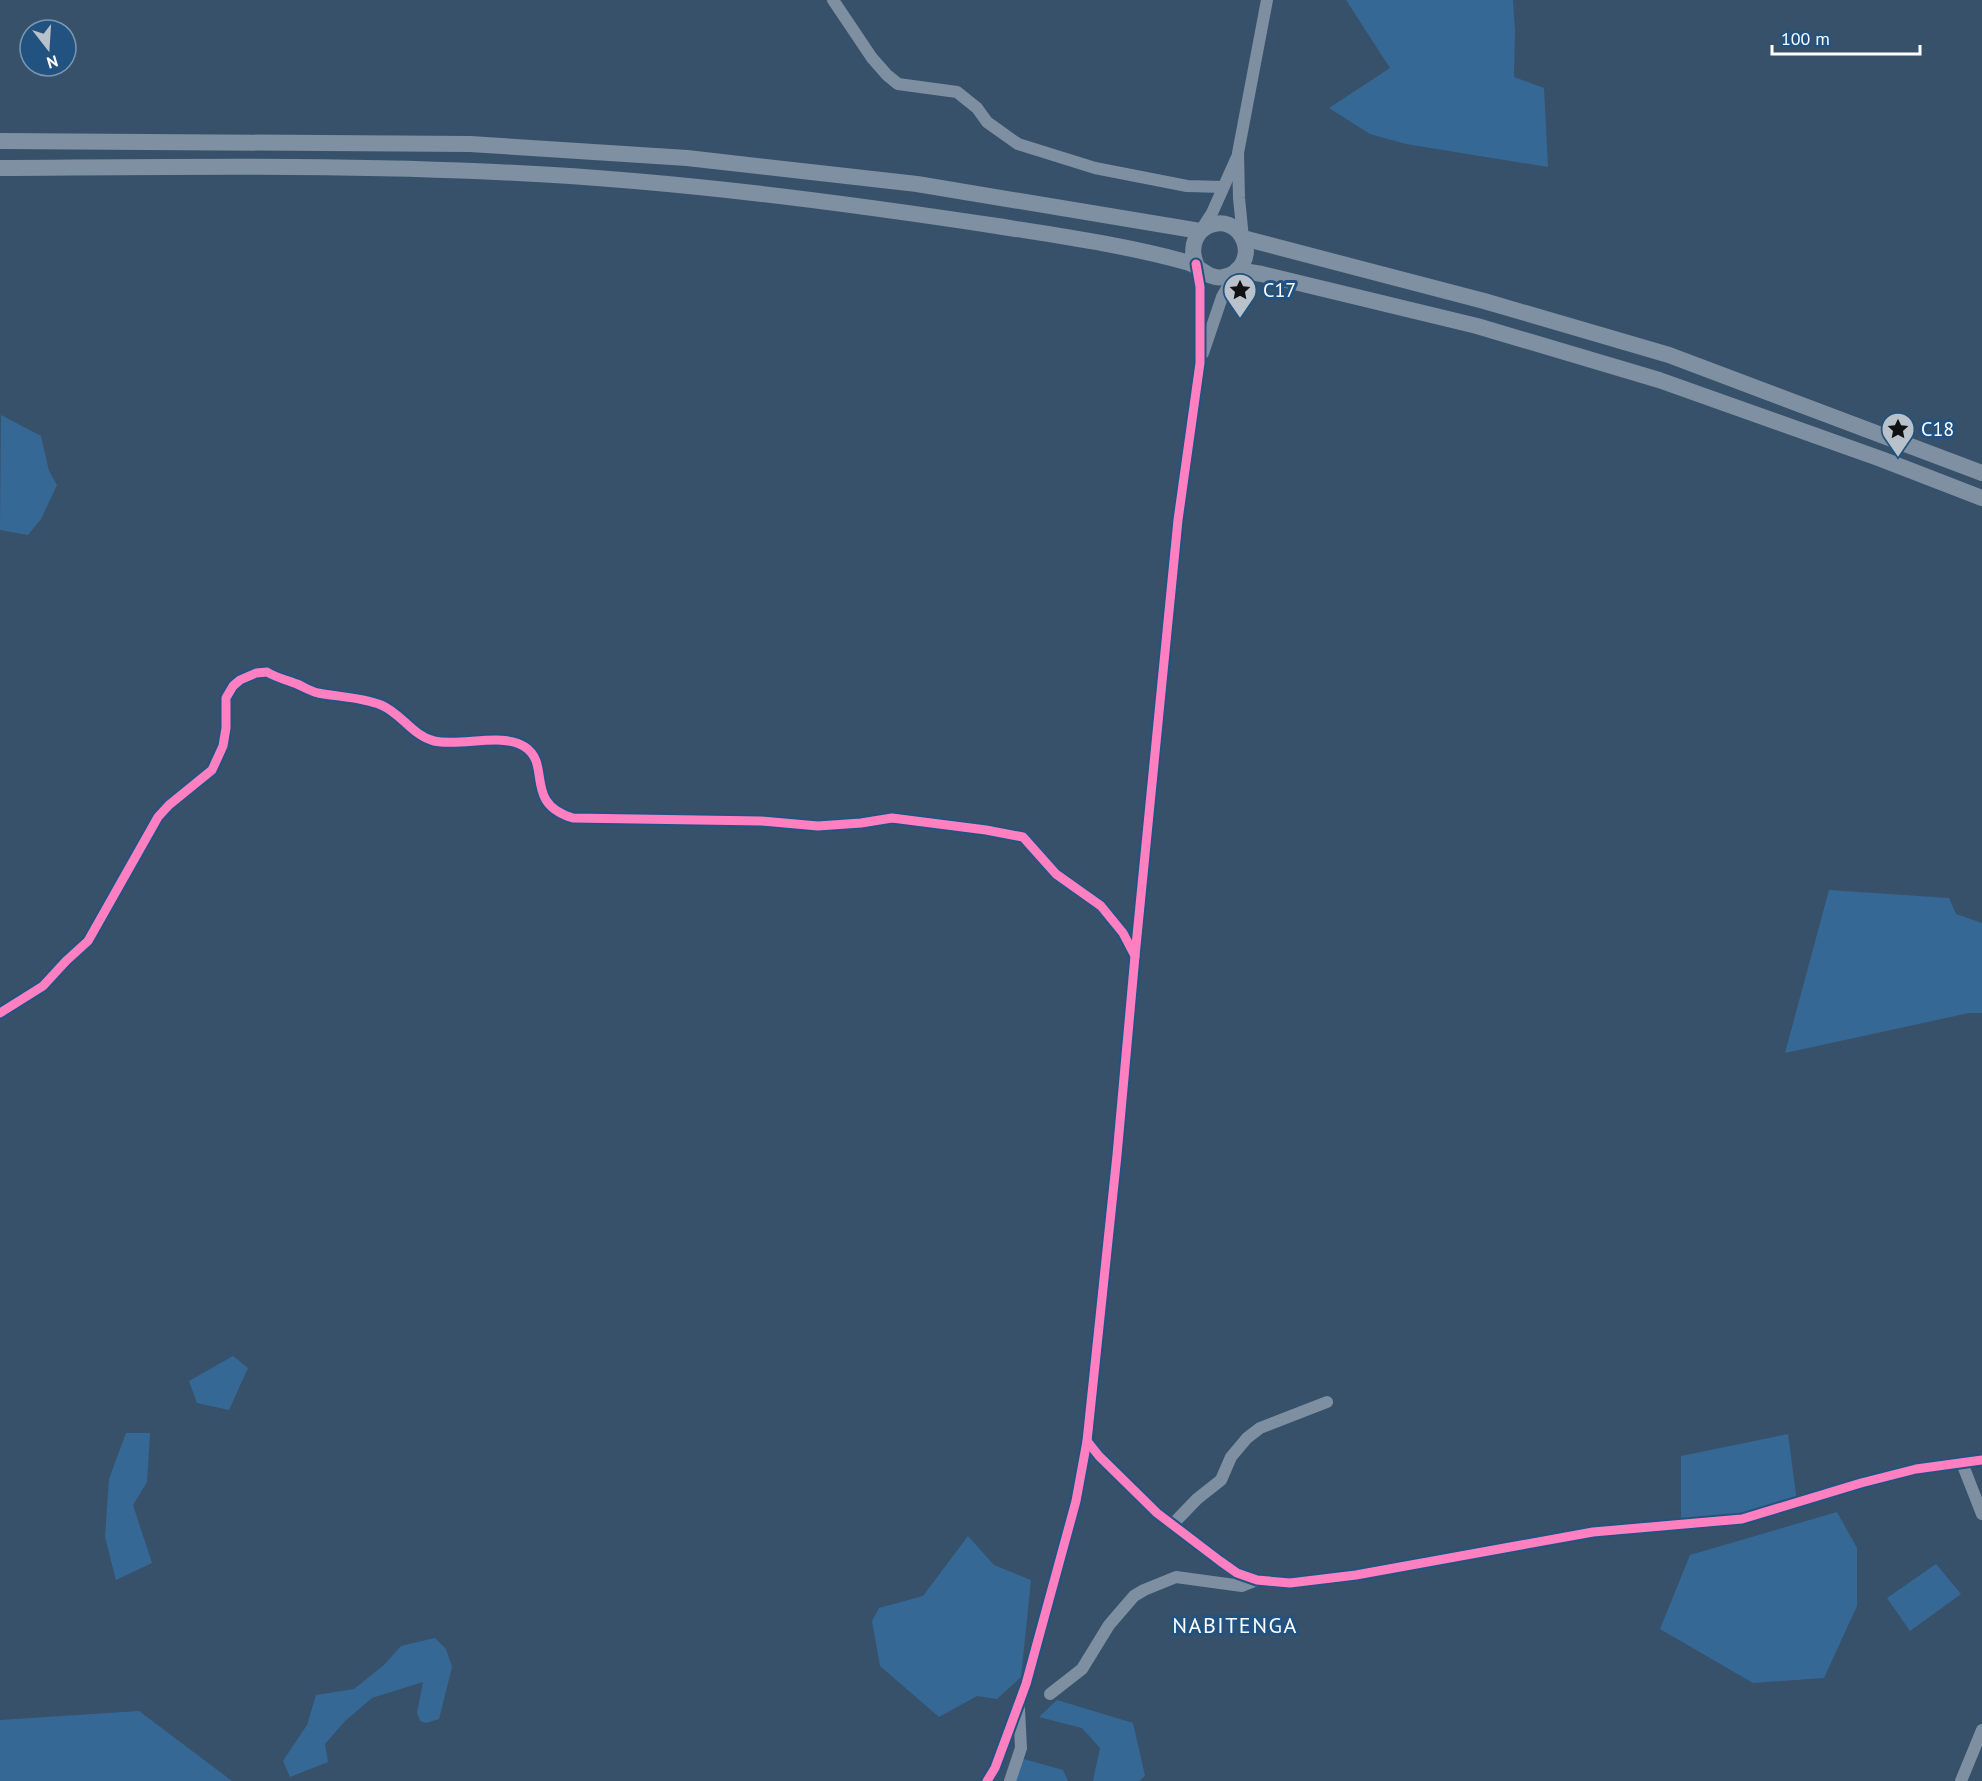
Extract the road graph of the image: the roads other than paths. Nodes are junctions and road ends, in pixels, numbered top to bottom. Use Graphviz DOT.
graph roads {
  1 [pos="833,0"];
  2 [pos="1267,0"];
  3 [pos="0,141"];
  4 [pos="1238,153"];
  5 [pos="0,168"];
  6 [pos="1223,187"];
  7 [pos="1200,231"];
  8 [pos="1243,237"];
  9 [pos="1196,264"];
  10 [pos="1238,270"];
  11 [pos="1200,363"];
  12 [pos="1982,474"];
  13 [pos="1982,498"];
  14 [pos="1135,956"];
  15 [pos="0,1013"];
  16 [pos="1327,1402"];
  17 [pos="1087,1441"];
  18 [pos="1982,1460"];
  19 [pos="1962,1463"];
  20 [pos="1982,1514"];
  21 [pos="1172,1525"];
  22 [pos="1257,1580"];
  23 [pos="1050,1694"];
  24 [pos="1019,1701"];
  25 [pos="1982,1730"];
  26 [pos="987,1781"];
  27 [pos="1010,1781"];
  28 [pos="1961,1781"];
  1 -- 6 [label="street"];
  2 -- 4 [label="street"];
  3 -- 7 [label="highway"];
  4 -- 6 [label="street"];
  4 -- 8 [label="street"];
  5 -- 9 [label="highway"];
  6 -- 7 [label="street"];
  7 -- 8 [label="highway"];
  7 -- 9 [label="highway"];
  8 -- 10 [label="highway"];
  8 -- 12 [label="highway"];
  9 -- 10 [label="highway"];
  9 -- 11 [label="street"];
  10 -- 11 [label="street"];
  10 -- 13 [label="highway"];
  11 -- 14 [label="street"];
  14 -- 15 [label="street"];
  14 -- 17 [label="street"];
  16 -- 21 [label="street"];
  17 -- 21 [label="street"];
  17 -- 24 [label="street"];
  18 -- 19 [label="street"];
  19 -- 20 [label="street"];
  19 -- 22 [label="street"];
  21 -- 22 [label="street"];
  22 -- 23 [label="street"];
  24 -- 26 [label="street"];
  24 -- 27 [label="street"];
  25 -- 28 [label="street"];
}
